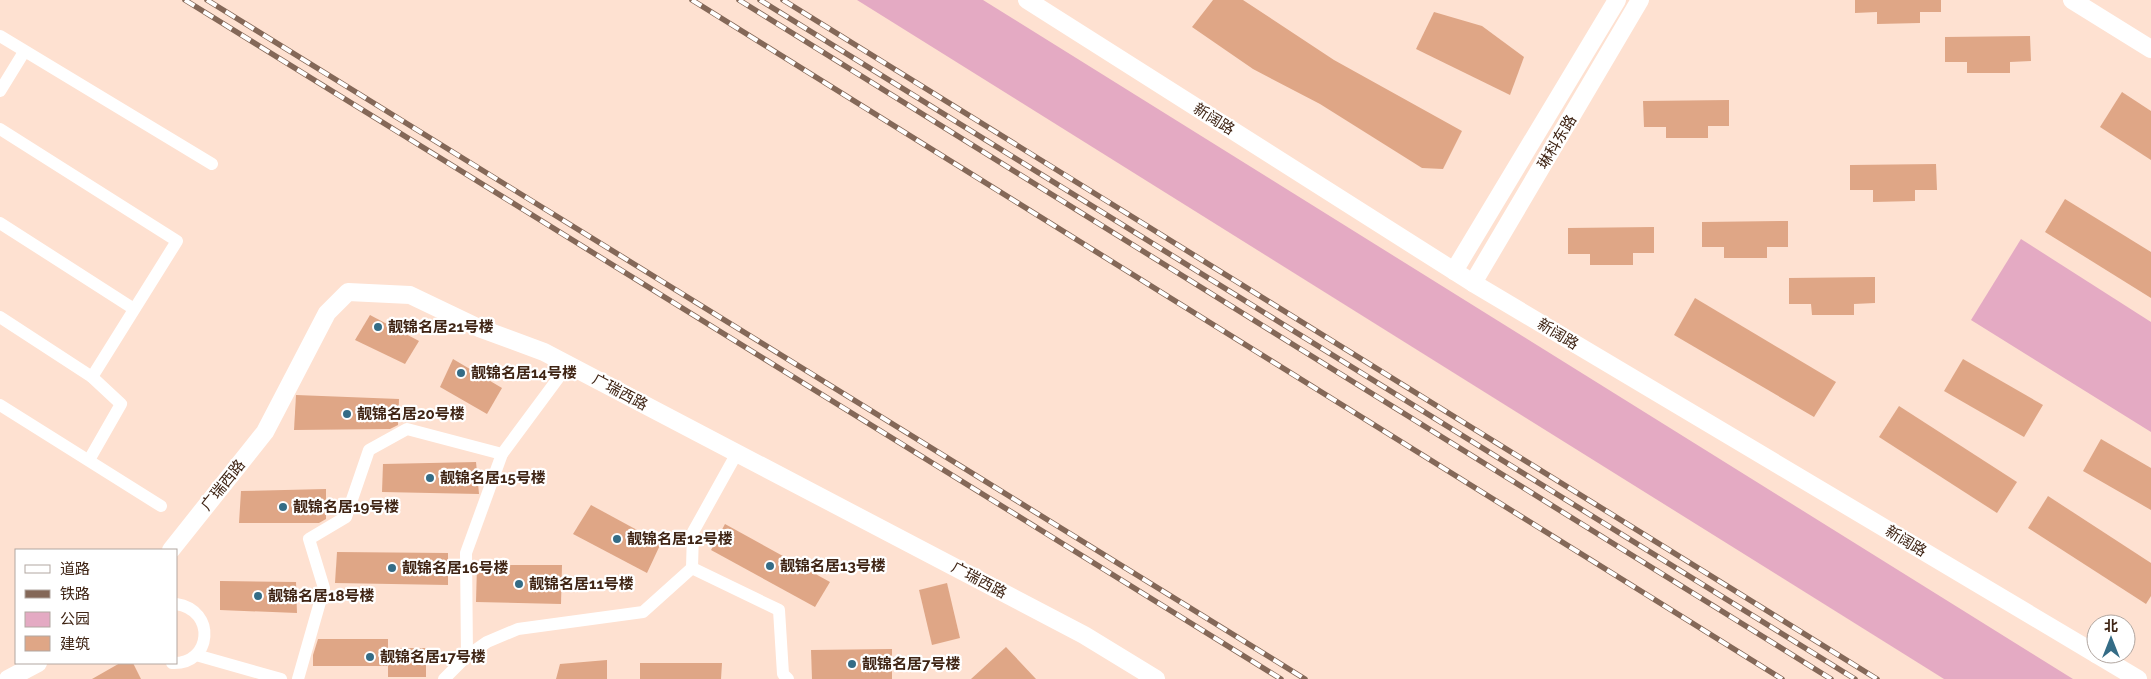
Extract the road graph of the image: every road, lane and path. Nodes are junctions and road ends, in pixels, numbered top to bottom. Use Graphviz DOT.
graph roads {
  1 [pos="1027,0"];
  2 [pos="1617,0"];
  3 [pos="1640,0"];
  4 [pos="2072,0"];
  5 [pos="2087,0"];
  6 [pos="0,36"];
  7 [pos="2151,39"];
  8 [pos="2151,48"];
  9 [pos="24,52"];
  10 [pos="0,91"];
  11 [pos="0,129"];
  12 [pos="212,164"];
  13 [pos="0,223"];
  14 [pos="1454,271"];
  15 [pos="1473,283"];
  16 [pos="134,309"];
  17 [pos="0,317"];
  18 [pos="568,365"];
  19 [pos="92,377"];
  20 [pos="0,405"];
  21 [pos="737,453"];
  22 [pos="502,454"];
  23 [pos="89,460"];
  24 [pos="161,506"];
  25 [pos="172,549"];
  26 [pos="692,568"];
  27 [pos="178,605"];
  28 [pos="2086,648"];
  29 [pos="196,655"];
  30 [pos="467,656"];
  31 [pos="178,662"];
  32 [pos="36,664"];
  33 [pos="2113,664"];
  34 [pos="8,679"];
  35 [pos="281,679"];
  36 [pos="298,679"];
  37 [pos="444,679"];
  38 [pos="788,679"];
  39 [pos="1156,679"];
  40 [pos="2138,679"];
  1 -- 14 [label="street, 新阔路"];
  2 -- 14 [label="street, 琳科东路"];
  3 -- 15 [label="street, 琳科东路"];
  4 -- 8 [label="street"];
  5 -- 7 [label="street"];
  6 -- 9 [label="street"];
  9 -- 10 [label="street"];
  9 -- 12 [label="street"];
  11 -- 16 [label="street"];
  13 -- 16 [label="street"];
  14 -- 15 [label="street, 新阔路"];
  15 -- 28 [label="street, 新阔路"];
  16 -- 19 [label="street"];
  17 -- 19 [label="street"];
  18 -- 21 [label="street, 广瑞西路"];
  18 -- 22 [label="street"];
  18 -- 25 [label="street, 广瑞西路"];
  19 -- 23 [label="street"];
  20 -- 23 [label="street"];
  21 -- 26 [label="street"];
  21 -- 39 [label="street, 广瑞西路"];
  22 -- 30 [label="street"];
  22 -- 36 [label="street"];
  23 -- 24 [label="street"];
  26 -- 30 [label="street"];
  26 -- 38 [label="street"];
  27 -- 29 [label="street"];
  29 -- 31 [label="street"];
  29 -- 35 [label="street"];
  30 -- 37 [label="street"];
  32 -- 34 [label="street"];
  33 -- 40 [label="street, 新阔路"];
}
